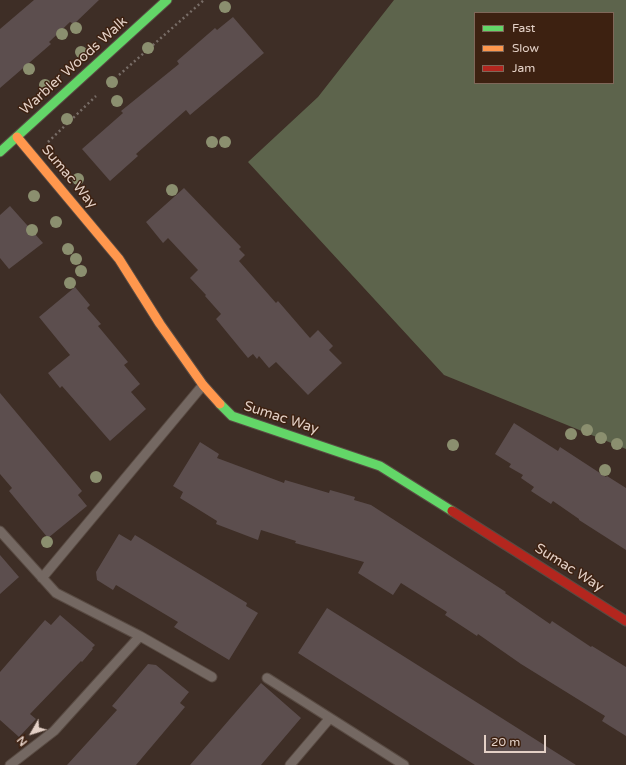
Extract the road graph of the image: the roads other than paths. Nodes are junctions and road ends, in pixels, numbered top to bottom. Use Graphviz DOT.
graph roads {
  1 [pos="167,0"];
  2 [pos="17,137"];
  3 [pos="0,152"];
  4 [pos="203,385"];
  5 [pos="0,531"];
  6 [pos="42,578"];
  7 [pos="626,621"];
  8 [pos="140,636"];
  9 [pos="212,677"];
  10 [pos="267,678"];
  11 [pos="330,718"];
  12 [pos="10,765"];
  13 [pos="290,765"];
  14 [pos="404,765"];
  1 -- 2 [label="street, Warbler Woods Walk"];
  2 -- 3 [label="street, Warbler Woods Walk"];
  2 -- 4 [label="street, Sumac Way"];
  4 -- 6 [label="lane"];
  4 -- 7 [label="street, Sumac Way"];
  5 -- 6 [label="lane"];
  6 -- 8 [label="lane"];
  8 -- 9 [label="lane"];
  8 -- 12 [label="lane"];
  10 -- 11 [label="lane"];
  11 -- 13 [label="lane"];
  11 -- 14 [label="lane"];
}
